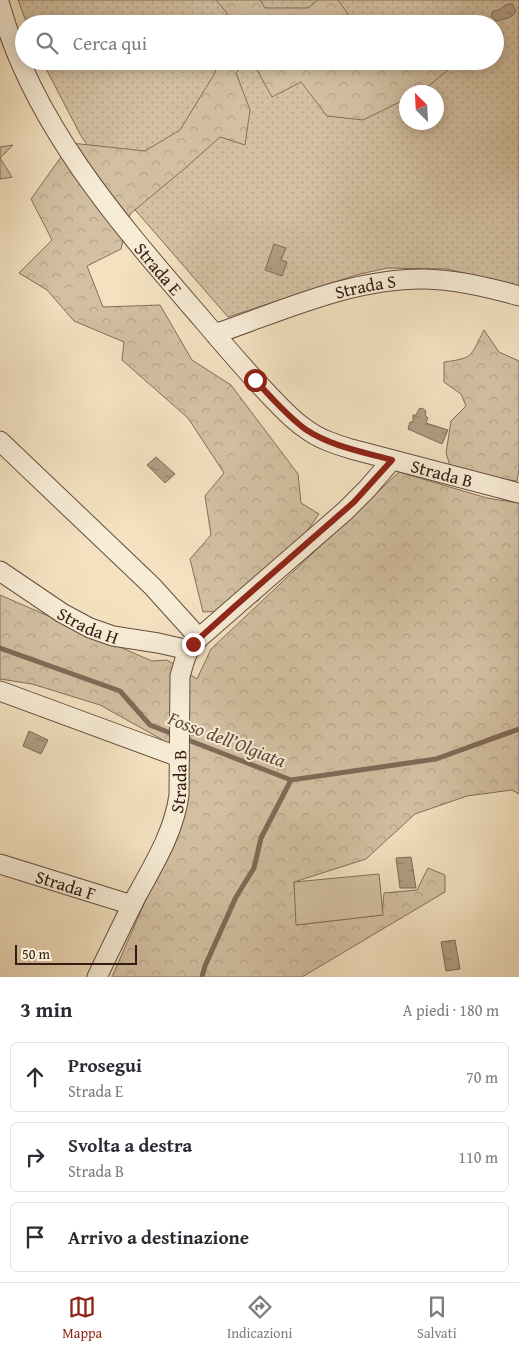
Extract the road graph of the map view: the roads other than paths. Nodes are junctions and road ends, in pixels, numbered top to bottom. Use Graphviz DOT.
graph roads {
  1 [pos="0,5"];
  2 [pos="15,47"];
  3 [pos="24,70"];
  4 [pos="519,296"];
  5 [pos="215,334"];
  6 [pos="0,440"];
  7 [pos="392,460"];
  8 [pos="519,494"];
  9 [pos="0,571"];
  10 [pos="194,644"];
  11 [pos="0,691"];
  12 [pos="179,743"];
  13 [pos="0,864"];
  14 [pos="132,905"];
  15 [pos="97,977"];
  1 -- 2 [label="street, Strada E"];
  3 -- 5 [label="street, Strada E"];
  4 -- 5 [label="street, Strada S"];
  5 -- 7 [label="street, Strada E"];
  6 -- 10 [label="street"];
  7 -- 8 [label="street, Strada B"];
  7 -- 10 [label="street, Strada B"];
  9 -- 10 [label="street, Strada H"];
  10 -- 12 [label="street, Strada B"];
  11 -- 12 [label="street"];
  12 -- 14 [label="street, Strada B"];
  13 -- 14 [label="street, Strada F"];
  14 -- 15 [label="street, Strada B"];
}
